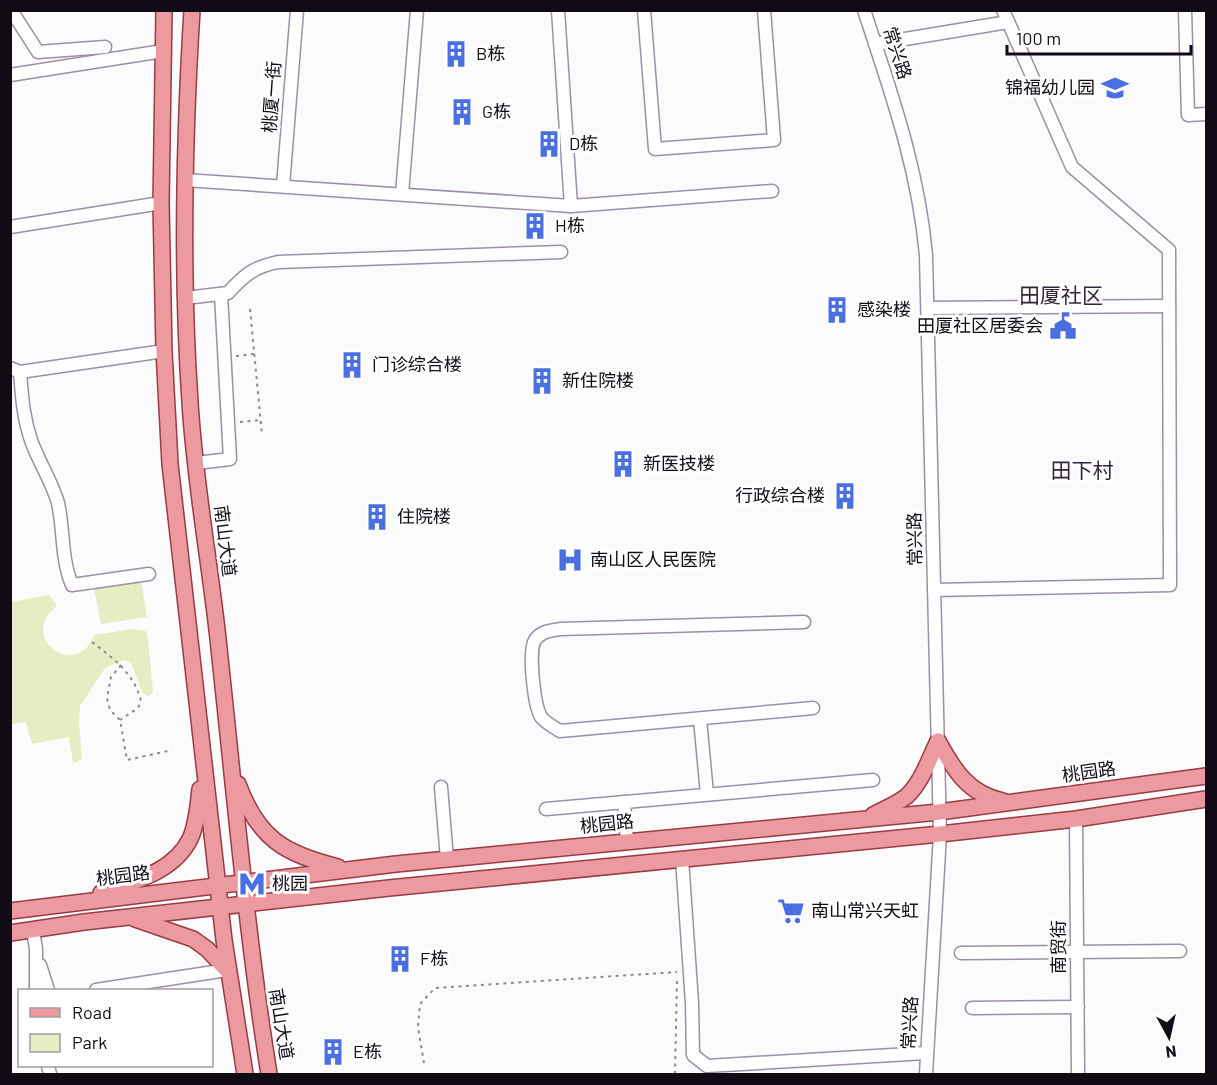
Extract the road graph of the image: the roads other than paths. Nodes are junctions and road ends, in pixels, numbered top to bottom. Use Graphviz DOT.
graph roads {
  1 [pos="11,10"];
  2 [pos="164,10"];
  3 [pos="192,10"];
  4 [pos="297,10"];
  5 [pos="417,10"];
  6 [pos="558,10"];
  7 [pos="644,10"];
  8 [pos="764,10"];
  9 [pos="864,10"];
  10 [pos="1185,10"];
  11 [pos="1006,16"];
  12 [pos="875,44"];
  13 [pos="105,47"];
  14 [pos="163,51"];
  15 [pos="10,75"];
  16 [pos="1206,114"];
  17 [pos="185,180"];
  18 [pos="283,186"];
  19 [pos="772,191"];
  20 [pos="402,194"];
  21 [pos="161,203"];
  22 [pos="571,206"];
  23 [pos="10,226"];
  24 [pos="561,252"];
  25 [pos="221,294"];
  26 [pos="185,298"];
  27 [pos="1169,306"];
  28 [pos="928,308"];
  29 [pos="164,351"];
  30 [pos="15,370"];
  31 [pos="196,463"];
  32 [pos="149,574"];
  33 [pos="934,590"];
  34 [pos="804,622"];
  35 [pos="813,708"];
  36 [pos="700,719"];
  37 [pos="938,741"];
  38 [pos="231,765"];
  39 [pos="203,768"];
  40 [pos="1206,776"];
  41 [pos="873,780"];
  42 [pos="441,787"];
  43 [pos="706,794"];
  44 [pos="1204,800"];
  45 [pos="624,802"];
  46 [pos="1013,802"];
  47 [pos="546,809"];
  48 [pos="939,812"];
  49 [pos="865,819"];
  50 [pos="1076,819"];
  51 [pos="940,834"];
  52 [pos="627,841"];
  53 [pos="682,859"];
  54 [pos="447,860"];
  55 [pos="347,870"];
  56 [pos="244,882"];
  57 [pos="217,885"];
  58 [pos="79,901"];
  59 [pos="246,904"];
  60 [pos="220,907"];
  61 [pos="10,910"];
  62 [pos="129,917"];
  63 [pos="33,930"];
  64 [pos="10,933"];
  65 [pos="36,950"];
  66 [pos="1180,951"];
  67 [pos="1077,952"];
  68 [pos="961,953"];
  69 [pos="227,970"];
  70 [pos="161,985"];
  71 [pos="36,989"];
  72 [pos="48,989"];
  73 [pos="109,989"];
  74 [pos="1078,1007"];
  75 [pos="972,1008"];
  76 [pos="926,1053"];
  77 [pos="245,1074"];
  78 [pos="269,1074"];
  79 [pos="926,1074"];
  80 [pos="1078,1074"];
  1 -- 13 [label="street"];
  2 -- 14 [label="main road"];
  3 -- 17 [label="main road, 南山大道"];
  4 -- 18 [label="street, 桃厦一街"];
  5 -- 20 [label="street"];
  6 -- 22 [label="street"];
  7 -- 8 [label="street"];
  9 -- 12 [label="street, 常兴路"];
  10 -- 16 [label="street"];
  11 -- 12 [label="street"];
  11 -- 27 [label="street"];
  12 -- 28 [label="street, 常兴路"];
  14 -- 15 [label="street"];
  14 -- 21 [label="main road"];
  17 -- 18 [label="street"];
  17 -- 26 [label="main road, 南山大道"];
  18 -- 20 [label="street"];
  19 -- 22 [label="street"];
  20 -- 22 [label="street"];
  21 -- 23 [label="street"];
  21 -- 29 [label="main road"];
  24 -- 25 [label="street"];
  25 -- 26 [label="street"];
  25 -- 31 [label="street"];
  26 -- 31 [label="main road, 南山大道"];
  27 -- 28 [label="street"];
  27 -- 33 [label="street"];
  28 -- 33 [label="street, 常兴路"];
  29 -- 30 [label="street"];
  29 -- 39 [label="main road"];
  30 -- 32 [label="street"];
  31 -- 38 [label="main road, 南山大道"];
  33 -- 37 [label="street, 常兴路"];
  34 -- 36 [label="street"];
  35 -- 36 [label="street"];
  36 -- 43 [label="street"];
  37 -- 46 [label="main road"];
  37 -- 48 [label="street, 常兴路"];
  37 -- 49 [label="main road"];
  38 -- 55 [label="main road"];
  38 -- 56 [label="main road, 南山大道"];
  39 -- 57 [label="main road"];
  39 -- 58 [label="main road"];
  40 -- 46 [label="main road, 桃园路"];
  41 -- 43 [label="street"];
  42 -- 54 [label="street"];
  43 -- 45 [label="street"];
  44 -- 50 [label="main road"];
  45 -- 47 [label="street"];
  45 -- 52 [label="street"];
  46 -- 48 [label="main road, 桃园路"];
  48 -- 49 [label="main road, 桃园路"];
  48 -- 51 [label="street, 常兴路"];
  49 -- 52 [label="main road, 桃园路"];
  50 -- 51 [label="main road"];
  50 -- 67 [label="street, 南贸街"];
  51 -- 53 [label="main road"];
  51 -- 76 [label="street, 常兴路"];
  52 -- 54 [label="main road, 桃园路"];
  53 -- 59 [label="main road"];
  53 -- 76 [label="street"];
  54 -- 55 [label="main road, 桃园路"];
  55 -- 56 [label="main road, 桃园路"];
  56 -- 57 [label="main road, 桃园路"];
  56 -- 59 [label="main road, 南山大道"];
  57 -- 58 [label="main road, 桃园路"];
  57 -- 60 [label="main road"];
  58 -- 61 [label="main road, 桃园路"];
  59 -- 60 [label="main road"];
  59 -- 78 [label="main road, 南山大道"];
  60 -- 62 [label="main road"];
  60 -- 69 [label="main road"];
  62 -- 63 [label="main road"];
  62 -- 69 [label="main road"];
  63 -- 64 [label="main road"];
  63 -- 65 [label="street"];
  65 -- 71 [label="street"];
  65 -- 72 [label="street"];
  66 -- 67 [label="street"];
  67 -- 68 [label="street"];
  67 -- 74 [label="street, 南贸街"];
  69 -- 70 [label="street"];
  69 -- 77 [label="main road"];
  70 -- 73 [label="street"];
  74 -- 75 [label="street"];
  74 -- 80 [label="street, 南贸街"];
  76 -- 79 [label="street, 常兴路"];
}
